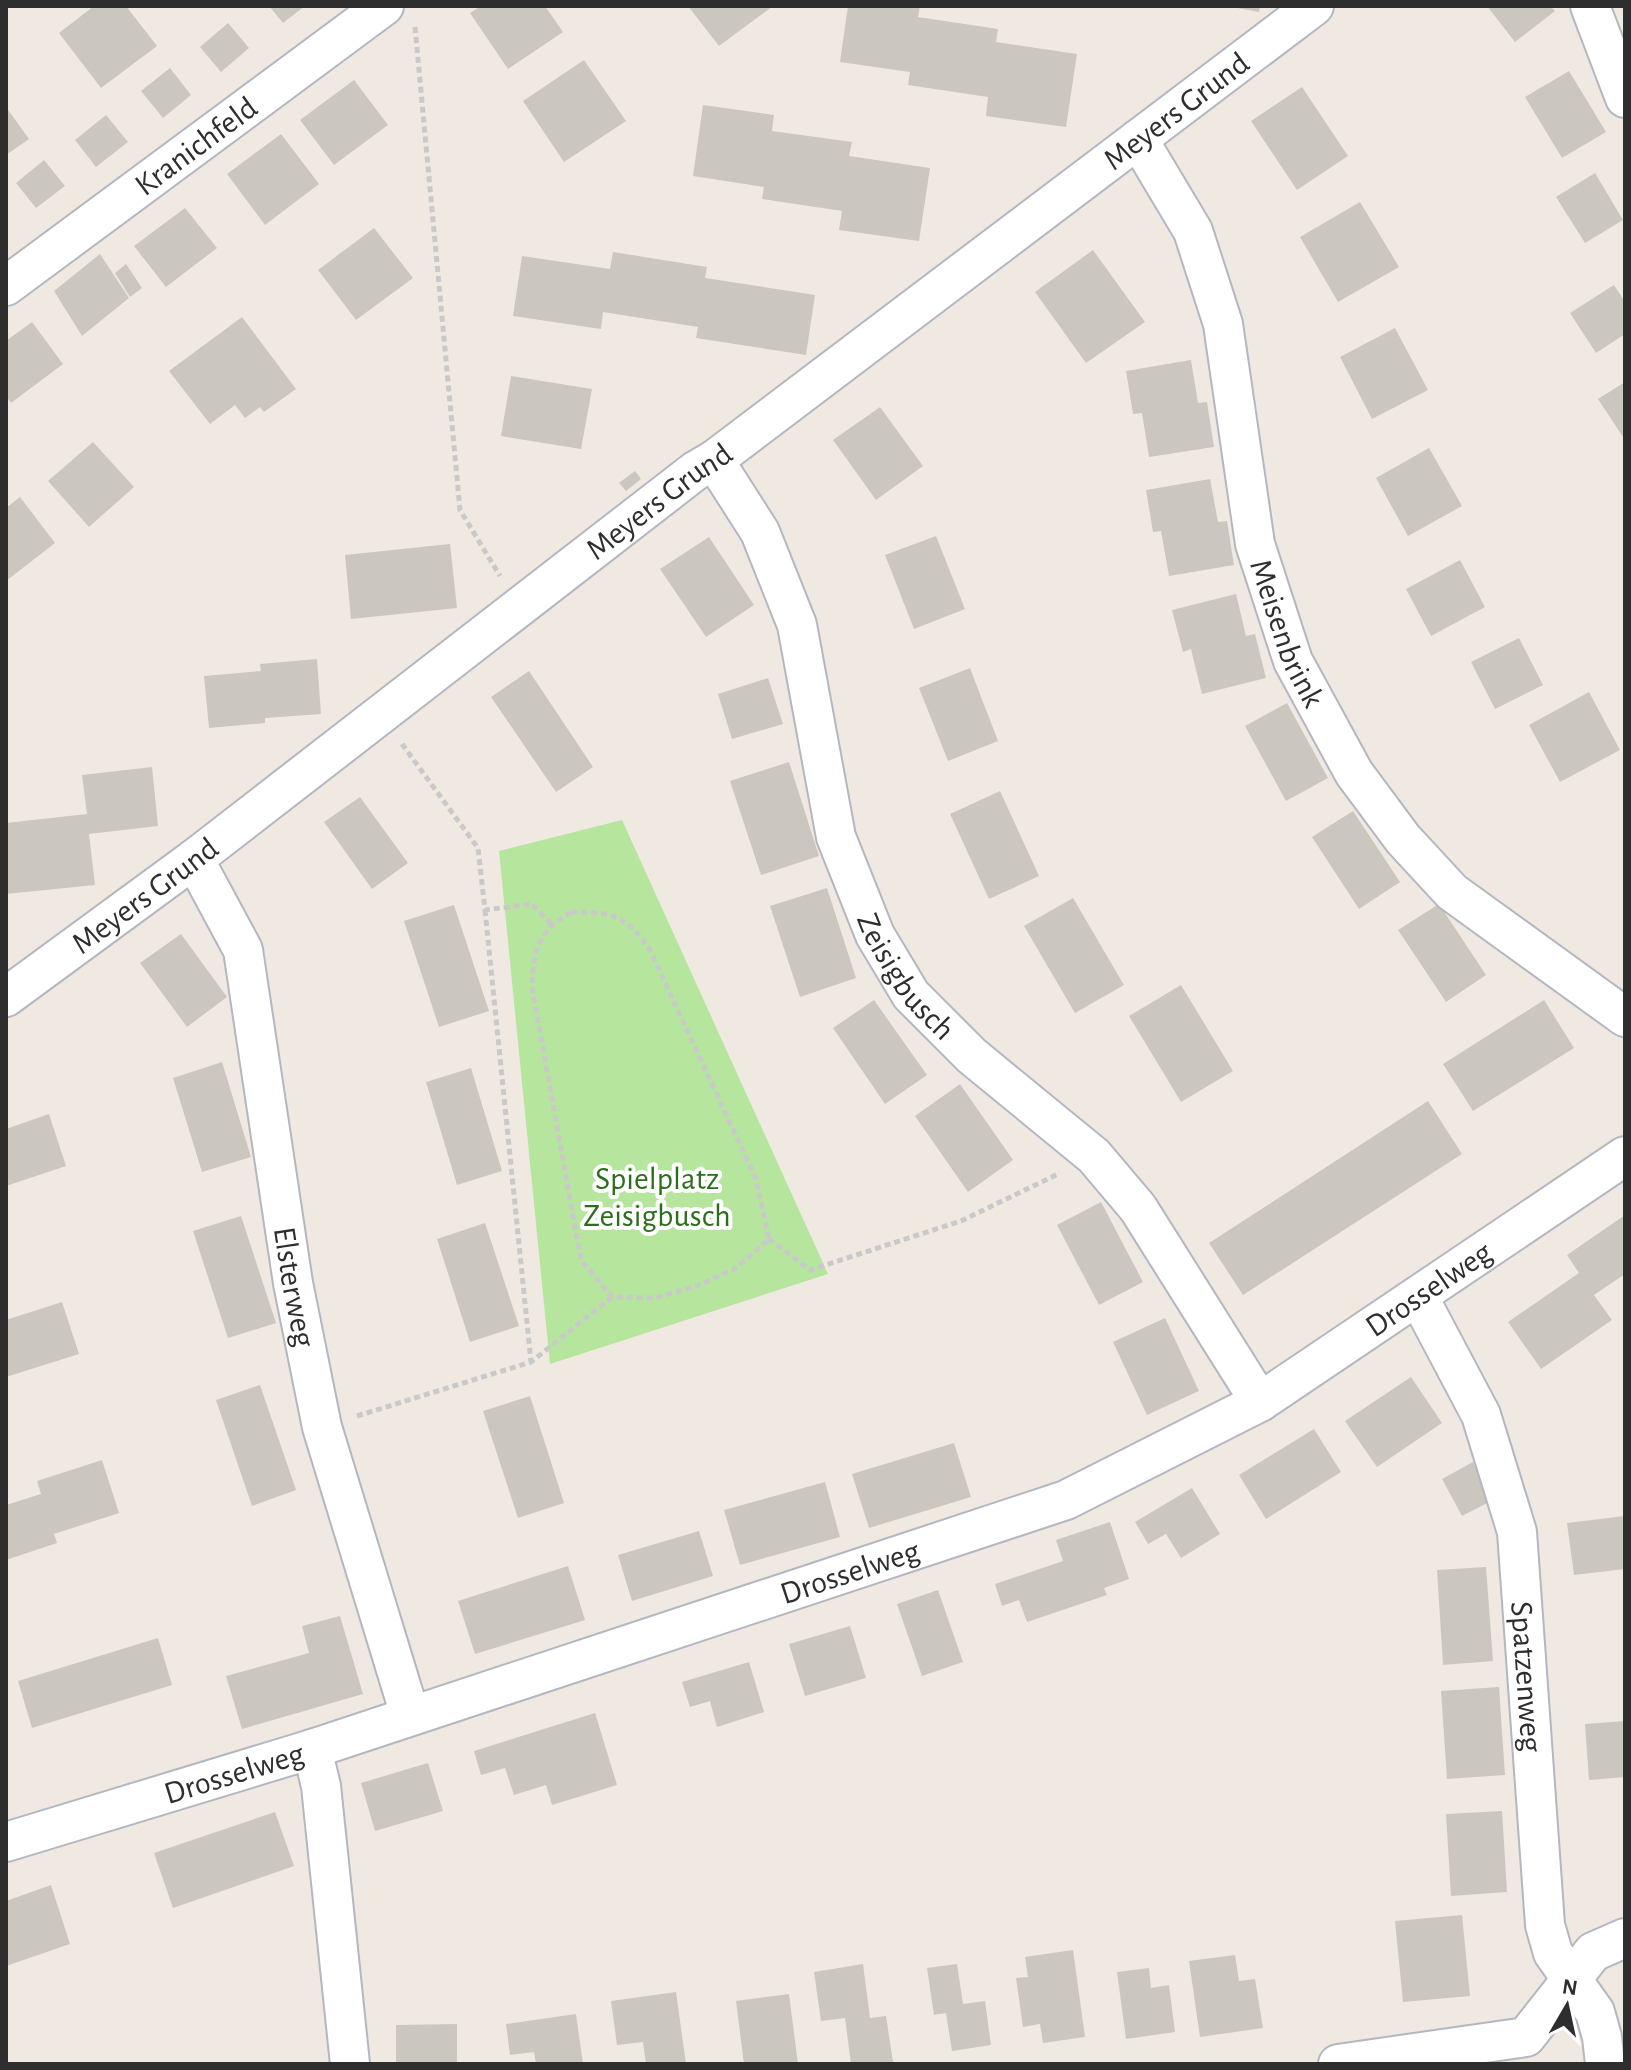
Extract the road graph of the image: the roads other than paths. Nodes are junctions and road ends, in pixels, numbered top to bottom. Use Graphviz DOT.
graph roads {
  1 [pos="1314,6"];
  2 [pos="1590,6"];
  3 [pos="399,14"];
  4 [pos="1625,98"];
  5 [pos="1138,139"];
  6 [pos="6,286"];
  7 [pos="714,460"];
  8 [pos="194,859"];
  9 [pos="6,997"];
  10 [pos="1625,1017"];
  11 [pos="1625,1156"];
  12 [pos="1418,1296"];
  13 [pos="1260,1402"];
  14 [pos="410,1715"];
  15 [pos="312,1749"];
  16 [pos="6,1842"];
  17 [pos="1625,1938"];
  18 [pos="1570,1978"];
  19 [pos="350,2064"];
  20 [pos="1338,2064"];
  21 [pos="1605,2064"];
  1 -- 5 [label="street, Meyers Grund"];
  2 -- 4 [label="street"];
  3 -- 6 [label="street, Kranichfeld"];
  5 -- 7 [label="street, Meyers Grund"];
  5 -- 10 [label="street, Meisenbrink"];
  7 -- 8 [label="street, Meyers Grund"];
  7 -- 13 [label="street, Zeisigbusch"];
  8 -- 9 [label="street, Meyers Grund"];
  8 -- 14 [label="street, Elsterweg"];
  11 -- 12 [label="street, Drosselweg"];
  12 -- 13 [label="street, Drosselweg"];
  12 -- 18 [label="street, Spatzenweg"];
  13 -- 14 [label="street, Drosselweg"];
  14 -- 15 [label="street, Drosselweg"];
  15 -- 16 [label="street, Drosselweg"];
  15 -- 19 [label="street"];
  17 -- 18 [label="street"];
  18 -- 20 [label="street"];
  18 -- 21 [label="street, Spatzenweg"];
}
